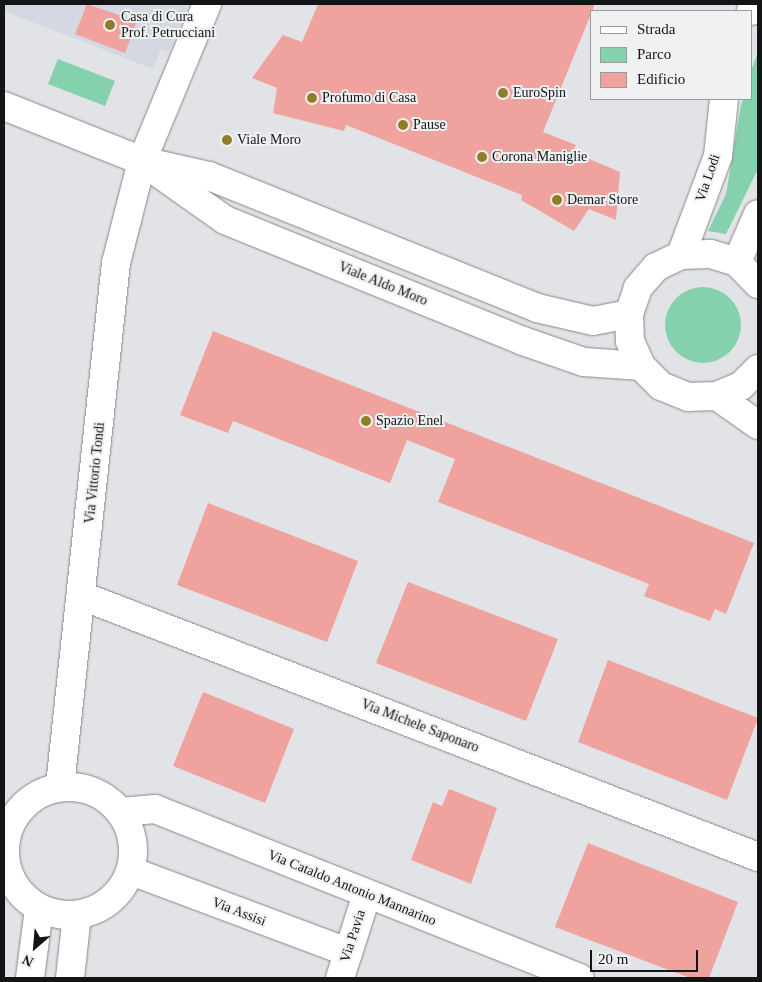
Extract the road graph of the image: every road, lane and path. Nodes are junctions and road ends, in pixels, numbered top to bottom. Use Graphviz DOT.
graph roads {
  1 [pos="208,4"];
  2 [pos="724,100"];
  3 [pos="4,106"];
  4 [pos="142,161"];
  5 [pos="758,214"];
  6 [pos="681,255"];
  7 [pos="737,262"];
  8 [pos="758,284"];
  9 [pos="629,314"];
  10 [pos="640,366"];
  11 [pos="758,369"];
  12 [pos="717,396"];
  13 [pos="758,425"];
  14 [pos="82,596"];
  15 [pos="60,786"];
  16 [pos="121,812"];
  17 [pos="758,856"];
  18 [pos="4,860"];
  19 [pos="131,871"];
  20 [pos="367,894"];
  21 [pos="22,903"];
  22 [pos="77,915"];
  23 [pos="348,952"];
  24 [pos="30,978"];
  25 [pos="70,978"];
  26 [pos="340,978"];
  27 [pos="580,978"];
  1 -- 4 [label="street, Via Vittorio Tondi"];
  2 -- 6 [label="street, Via Lodi"];
  3 -- 4 [label="street, Viale Aldo Moro"];
  4 -- 9 [label="street, Viale Aldo Moro"];
  4 -- 10 [label="street, Viale Aldo Moro"];
  4 -- 14 [label="street, Via Vittorio Tondi"];
  5 -- 7 [label="street"];
  6 -- 7 [label="street"];
  6 -- 9 [label="street"];
  7 -- 8 [label="street"];
  9 -- 10 [label="street"];
  10 -- 12 [label="street"];
  11 -- 12 [label="street"];
  12 -- 13 [label="street"];
  14 -- 15 [label="street, Via Vittorio Tondi"];
  14 -- 17 [label="street, Via Michele Saponaro"];
  15 -- 16 [label="street"];
  15 -- 18 [label="street"];
  16 -- 19 [label="street"];
  16 -- 20 [label="street, Via Cataldo Antonio Mannarino"];
  18 -- 21 [label="street"];
  19 -- 22 [label="street"];
  19 -- 23 [label="street, Via Assisi"];
  20 -- 23 [label="street, Via Pavia"];
  20 -- 27 [label="street, Via Cataldo Antonio Mannarino"];
  21 -- 22 [label="street"];
  21 -- 24 [label="street"];
  22 -- 25 [label="street"];
  23 -- 26 [label="street, Via Pavia"];
}
